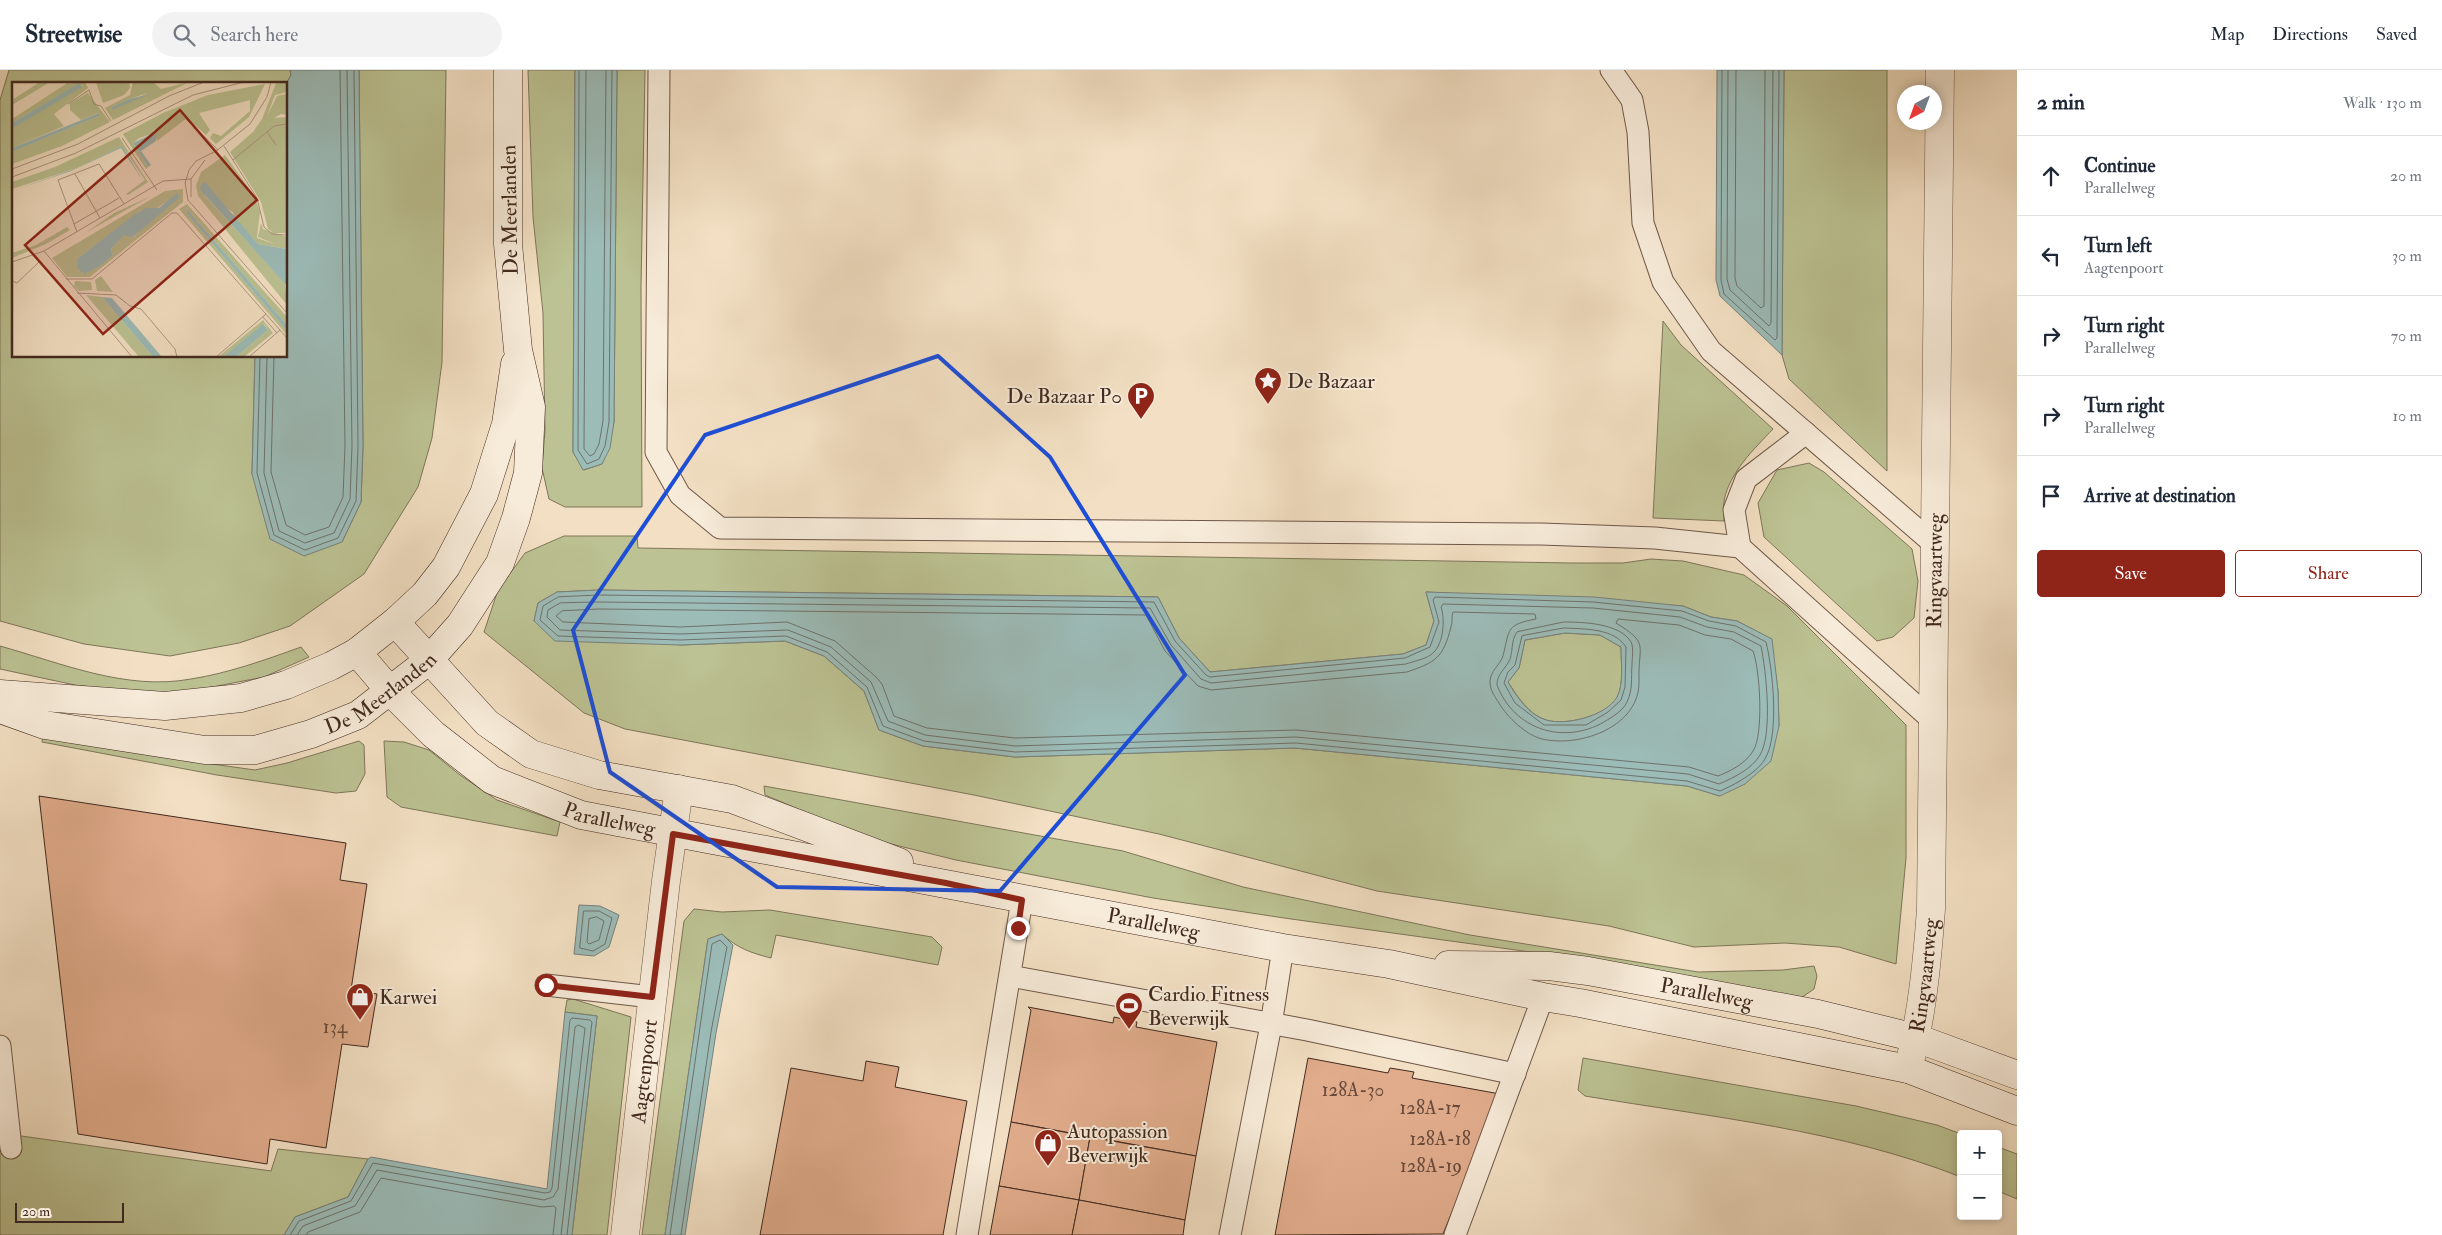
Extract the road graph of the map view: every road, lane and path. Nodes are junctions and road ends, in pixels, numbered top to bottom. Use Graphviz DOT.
graph roads {
  1 [pos="508,70"];
  2 [pos="659,70"];
  3 [pos="1611,70"];
  4 [pos="1940,70"];
  5 [pos="518,350"];
  6 [pos="1806,433"];
  7 [pos="1934,544"];
  8 [pos="1740,547"];
  9 [pos="395,622"];
  10 [pos="358,652"];
  11 [pos="428,660"];
  12 [pos="390,691"];
  13 [pos="0,694"];
  14 [pos="0,709"];
  15 [pos="1933,721"];
  16 [pos="679,789"];
  17 [pos="673,834"];
  18 [pos="946,883"];
  19 [pos="1022,900"];
  20 [pos="1283,948"];
  21 [pos="1389,964"];
  22 [pos="1010,976"];
  23 [pos="546,985"];
  24 [pos="652,997"];
  25 [pos="1543,997"];
  26 [pos="1272,1025"];
  27 [pos="1916,1038"];
  28 [pos="0,1046"];
  29 [pos="1908,1069"];
  30 [pos="1515,1074"];
  31 [pos="2017,1075"];
  32 [pos="2017,1111"];
  33 [pos="11,1148"];
  34 [pos="625,1235"];
  35 [pos="967,1235"];
  36 [pos="1230,1235"];
  37 [pos="1455,1235"];
  1 -- 5 [label="main road, De Meerlanden"];
  2 -- 8 [label="lane"];
  3 -- 6 [label="lane"];
  4 -- 7 [label="main road, Ringvaartweg"];
  5 -- 9 [label="main road, De Meerlanden"];
  5 -- 11 [label="main road, De Meerlanden"];
  6 -- 7 [label="lane"];
  6 -- 8 [label="lane"];
  7 -- 15 [label="main road, Ringvaartweg"];
  8 -- 15 [label="lane"];
  9 -- 10 [label="main road, De Meerlanden"];
  9 -- 11 [label="main road, Parallelweg"];
  10 -- 12 [label="main road, Parallelweg"];
  10 -- 13 [label="main road, De Meerlanden"];
  11 -- 12 [label="main road, De Meerlanden"];
  11 -- 16 [label="main road, Parallelweg"];
  12 -- 14 [label="main road, De Meerlanden"];
  12 -- 17 [label="main road, Parallelweg"];
  15 -- 27 [label="main road, Ringvaartweg"];
  16 -- 17 [label="main road, Aagtenpoort"];
  16 -- 18 [label="main road, Parallelweg"];
  17 -- 18 [label="main road, Parallelweg"];
  17 -- 24 [label="main road, Aagtenpoort"];
  18 -- 19 [label="main road, Parallelweg"];
  19 -- 20 [label="main road, Parallelweg"];
  19 -- 22 [label="lane"];
  20 -- 21 [label="main road, Parallelweg"];
  20 -- 26 [label="lane"];
  21 -- 25 [label="main road, Parallelweg"];
  21 -- 27 [label="main road, Parallelweg"];
  22 -- 26 [label="lane"];
  22 -- 35 [label="lane"];
  23 -- 24 [label="lane"];
  24 -- 34 [label="main road, Aagtenpoort"];
  25 -- 29 [label="main road, Parallelweg"];
  25 -- 30 [label="lane"];
  26 -- 30 [label="lane"];
  26 -- 36 [label="lane"];
  27 -- 29 [label="main road, Ringvaartweg"];
  27 -- 31 [label="main road, Parallelweg"];
  28 -- 33 [label="lane"];
  29 -- 32 [label="main road, Parallelweg"];
  30 -- 37 [label="lane"];
}
